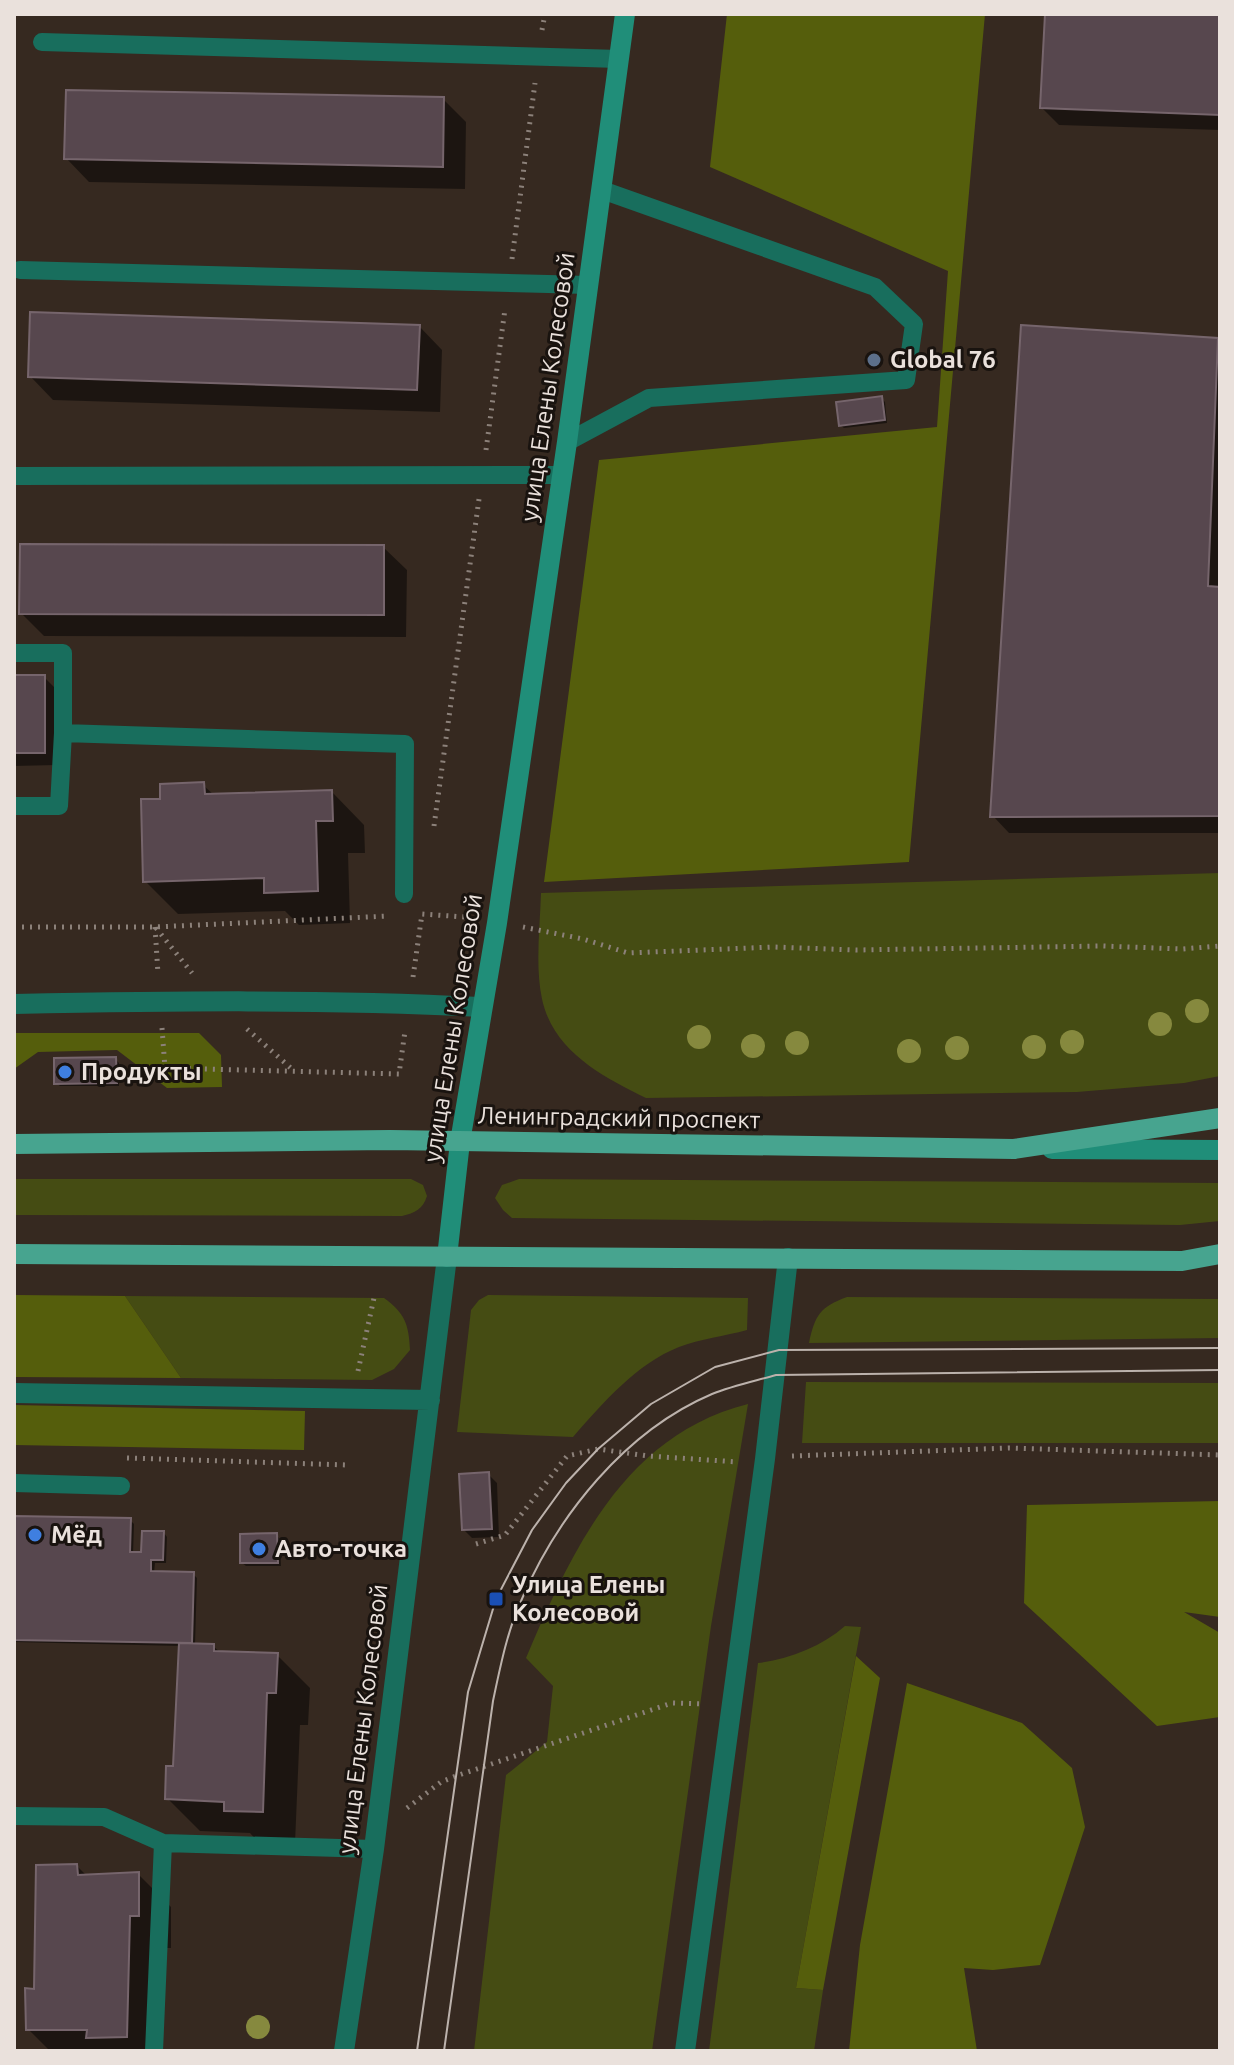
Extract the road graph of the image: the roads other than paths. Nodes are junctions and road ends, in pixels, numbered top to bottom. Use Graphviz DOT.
graph roads {
  1 [pos="625,14"];
  2 [pos="42,42"];
  3 [pos="619,59"];
  4 [pos="602,190"];
  5 [pos="20,270"];
  6 [pos="588,285"];
  7 [pos="567,442"];
  8 [pos="562,475"];
  9 [pos="14,476"];
  10 [pos="14,653"];
  11 [pos="63,733"];
  12 [pos="14,806"];
  13 [pos="404,894"];
  14 [pos="14,1004"];
  15 [pos="481,1007"];
  16 [pos="1220,1118"];
  17 [pos="460,1142"];
  18 [pos="14,1144"];
  19 [pos="1014,1149"];
  20 [pos="1220,1150"];
  21 [pos="14,1254"];
  22 [pos="1220,1254"];
  23 [pos="447,1257"];
  24 [pos="788,1258"];
  25 [pos="1182,1261"];
  26 [pos="1220,1261"];
  27 [pos="14,1393"];
  28 [pos="430,1400"];
  29 [pos="14,1483"];
  30 [pos="121,1486"];
  31 [pos="14,1816"];
  32 [pos="163,1843"];
  33 [pos="374,1849"];
  34 [pos="154,2051"];
  35 [pos="344,2051"];
  36 [pos="685,2051"];
  1 -- 3 [label="street, улица Елены Колесовой"];
  2 -- 3 [label="lane"];
  3 -- 4 [label="street, улица Елены Колесовой"];
  4 -- 6 [label="street, улица Елены Колесовой"];
  4 -- 7 [label="lane"];
  5 -- 6 [label="lane"];
  6 -- 7 [label="street, улица Елены Колесовой"];
  7 -- 8 [label="street, улица Елены Колесовой"];
  8 -- 9 [label="lane"];
  8 -- 15 [label="street, улица Елены Колесовой"];
  10 -- 11 [label="lane"];
  11 -- 12 [label="lane"];
  11 -- 13 [label="lane"];
  14 -- 15 [label="street"];
  15 -- 17 [label="street, улица Елены Колесовой"];
  16 -- 19 [label="main road, Ленинградский проспект"];
  17 -- 18 [label="main road, Ленинградский проспект"];
  17 -- 19 [label="main road, Ленинградский проспект"];
  17 -- 23 [label="street, улица Елены Колесовой"];
  19 -- 20 [label="street"];
  21 -- 23 [label="main road"];
  22 -- 25 [label="main road"];
  23 -- 24 [label="main road"];
  23 -- 28 [label="street, улица Елены Колесовой"];
  24 -- 25 [label="main road"];
  24 -- 36 [label="street"];
  25 -- 26 [label="street"];
  27 -- 28 [label="street"];
  28 -- 33 [label="street, улица Елены Колесовой"];
  29 -- 30 [label="lane"];
  31 -- 32 [label="lane"];
  32 -- 33 [label="lane"];
  32 -- 34 [label="lane"];
  33 -- 35 [label="street, улица Елены Колесовой"];
}
